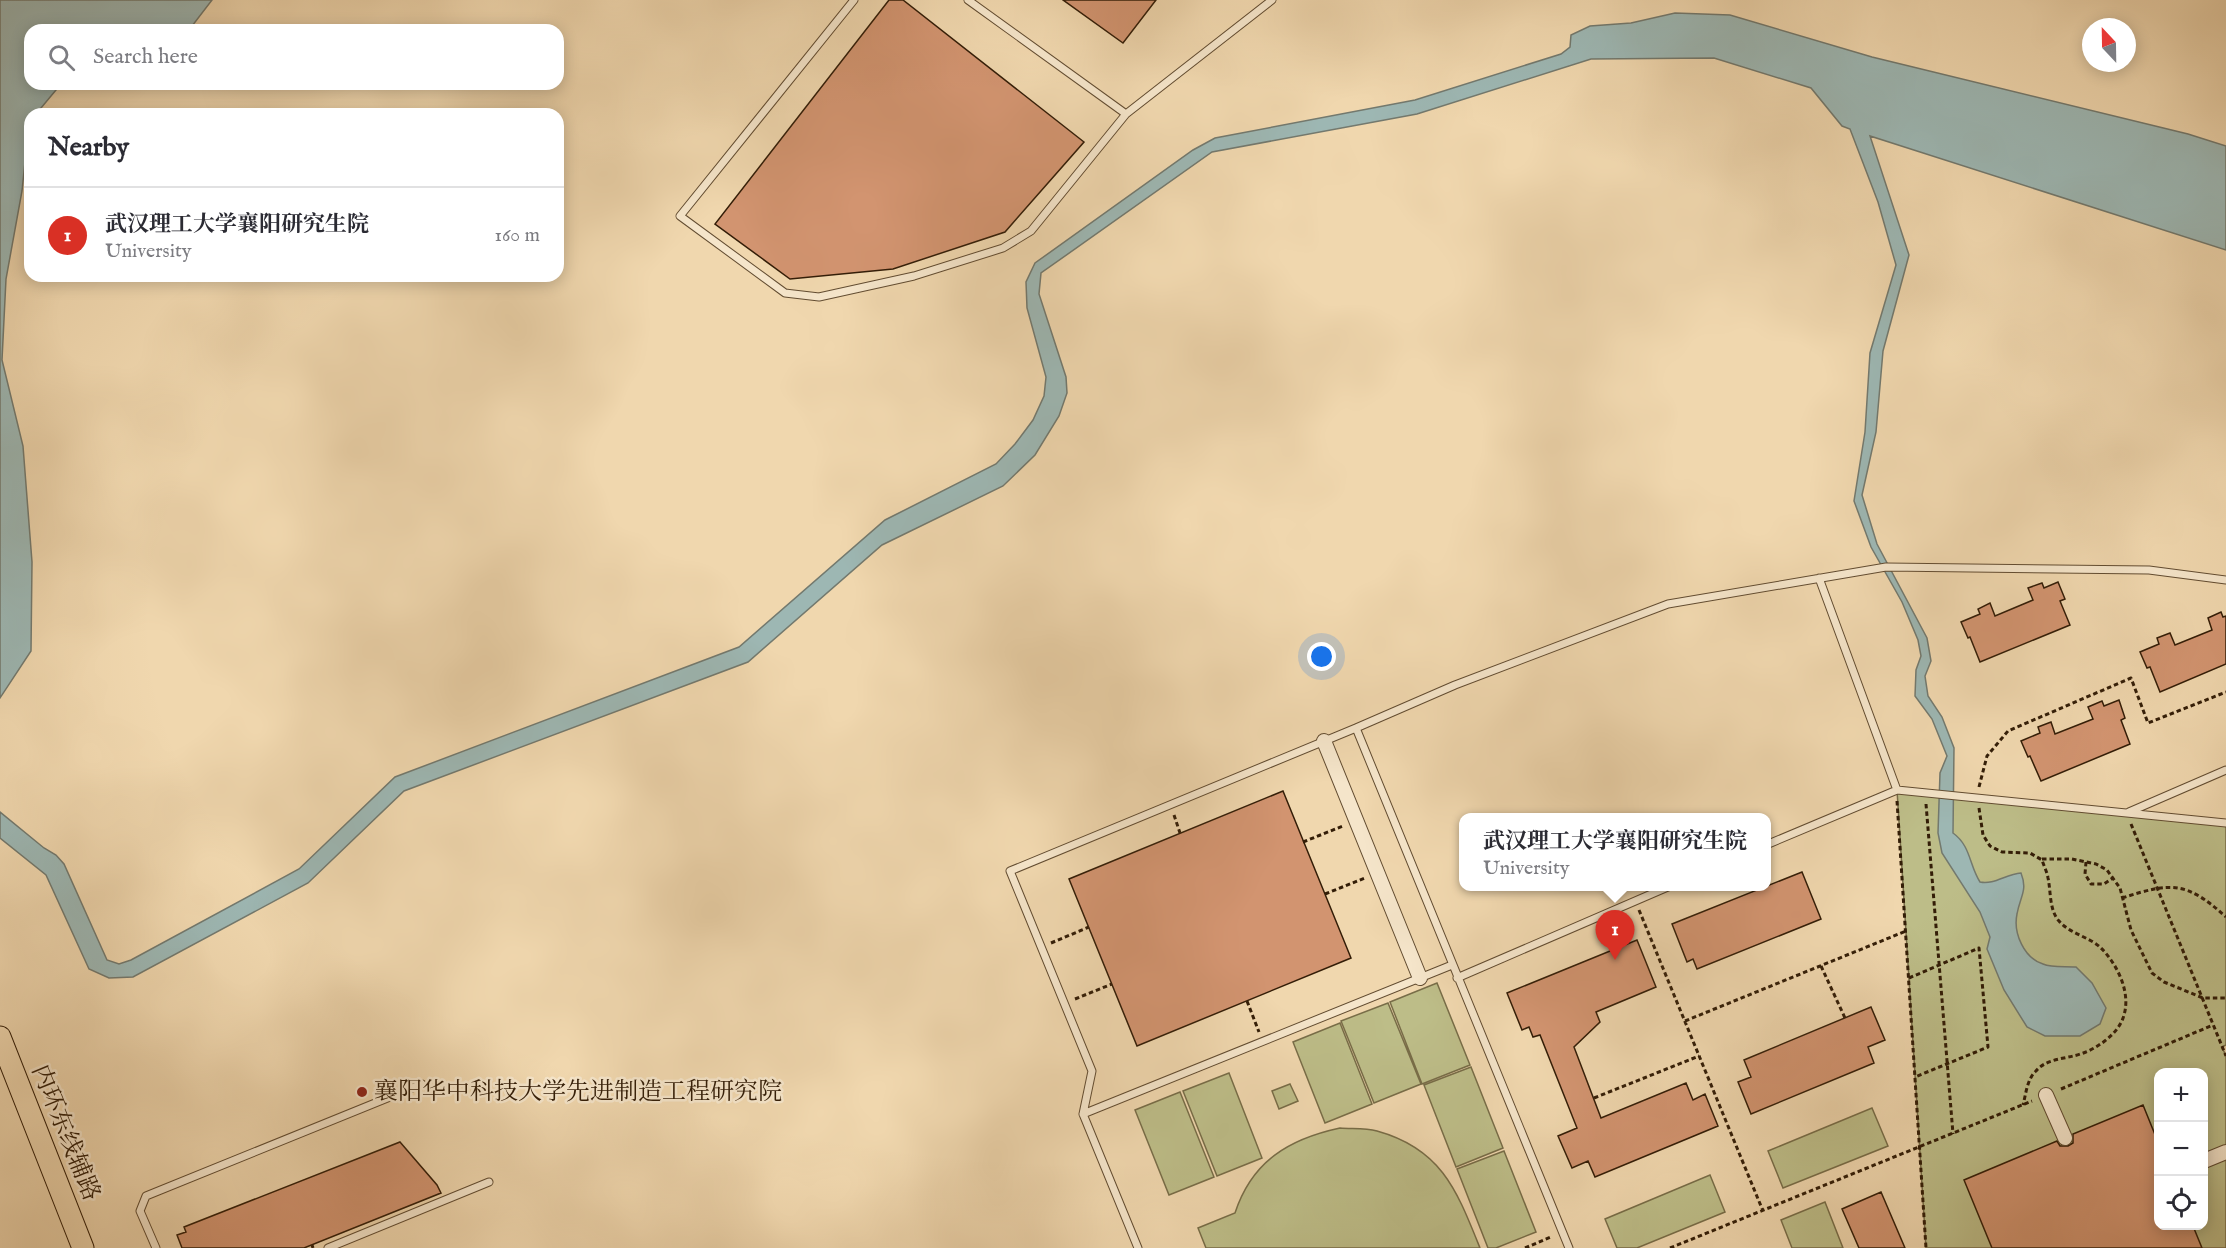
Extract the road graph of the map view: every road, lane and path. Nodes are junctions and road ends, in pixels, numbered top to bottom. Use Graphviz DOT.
graph roads {
  1 [pos="854,0"];
  2 [pos="968,0"];
  3 [pos="1272,0"];
  4 [pos="1126,114"];
  5 [pos="1819,578"];
  6 [pos="2226,580"];
  7 [pos="2226,692"];
  8 [pos="1356,728"];
  9 [pos="1324,741"];
  10 [pos="2226,770"];
  11 [pos="1897,790"];
  12 [pos="1925,792"];
  13 [pos="1977,798"];
  14 [pos="1170,805"];
  15 [pos="2126,813"];
  16 [pos="1356,820"];
  17 [pos="2226,822"];
  18 [pos="1180,833"];
  19 [pos="1303,842"];
  20 [pos="1771,843"];
  21 [pos="2040,859"];
  22 [pos="2086,862"];
  23 [pos="1378,873"];
  24 [pos="2113,878"];
  25 [pos="2157,887"];
  26 [pos="1659,891"];
  27 [pos="1325,894"];
  28 [pos="2122,898"];
  29 [pos="1636,901"];
  30 [pos="2226,917"];
  31 [pos="1089,927"];
  32 [pos="1906,931"];
  33 [pos="1041,947"];
  34 [pos="1452,965"];
  35 [pos="1939,965"];
  36 [pos="1821,966"];
  37 [pos="1420,978"];
  38 [pos="1457,978"];
  39 [pos="1909,978"];
  40 [pos="1112,984"];
  41 [pos="2202,998"];
  42 [pos="2226,998"];
  43 [pos="1247,1001"];
  44 [pos="1065,1004"];
  45 [pos="1845,1018"];
  46 [pos="1685,1021"];
  47 [pos="2213,1025"];
  48 [pos="0,1037"];
  49 [pos="1263,1042"];
  50 [pos="2224,1046"];
  51 [pos="1699,1056"];
  52 [pos="2226,1056"];
  53 [pos="1947,1064"];
  54 [pos="1915,1077"];
  55 [pos="422,1084"];
  56 [pos="2046,1095"];
  57 [pos="1594,1098"];
  58 [pos="2023,1105"];
  59 [pos="1083,1114"];
  60 [pos="1953,1134"];
  61 [pos="2065,1138"];
  62 [pos="1920,1148"];
  63 [pos="2226,1152"];
  64 [pos="2208,1159"];
  65 [pos="489,1182"];
  66 [pos="1763,1211"];
  67 [pos="1562,1232"];
  68 [pos="83,1248"];
  69 [pos="156,1248"];
  70 [pos="328,1248"];
  71 [pos="1138,1248"];
  72 [pos="1525,1248"];
  73 [pos="1569,1248"];
  74 [pos="1670,1248"];
  75 [pos="1926,1248"];
  1 -- 4 [label="lane"];
  2 -- 4 [label="lane"];
  3 -- 4 [label="lane"];
  5 -- 6 [label="lane"];
  5 -- 8 [label="lane"];
  5 -- 11 [label="lane"];
  7 -- 13 [label="path"];
  8 -- 9 [label="lane"];
  8 -- 34 [label="lane"];
  9 -- 14 [label="lane"];
  9 -- 16 [label="street"];
  10 -- 15 [label="lane"];
  11 -- 12 [label="lane"];
  11 -- 20 [label="lane"];
  11 -- 32 [label="path"];
  12 -- 13 [label="lane"];
  12 -- 35 [label="path"];
  13 -- 15 [label="lane"];
  13 -- 21 [label="path"];
  14 -- 18 [label="path"];
  14 -- 33 [label="lane"];
  15 -- 17 [label="lane"];
  15 -- 25 [label="path"];
  16 -- 19 [label="path"];
  16 -- 23 [label="street"];
  21 -- 22 [label="path"];
  21 -- 58 [label="path"];
  22 -- 24 [label="path"];
  22 -- 24 [label="path"];
  23 -- 27 [label="path"];
  23 -- 37 [label="street"];
  24 -- 28 [label="path"];
  25 -- 28 [label="path"];
  25 -- 30 [label="path"];
  25 -- 41 [label="path"];
  26 -- 29 [label="lane"];
  28 -- 41 [label="path"];
  29 -- 38 [label="lane"];
  29 -- 46 [label="path"];
  31 -- 33 [label="path"];
  32 -- 36 [label="path"];
  32 -- 39 [label="path"];
  33 -- 44 [label="lane"];
  34 -- 37 [label="lane"];
  34 -- 38 [label="lane"];
  35 -- 39 [label="path"];
  35 -- 53 [label="path"];
  35 -- 53 [label="path"];
  36 -- 45 [label="path"];
  36 -- 46 [label="path"];
  37 -- 49 [label="lane"];
  38 -- 67 [label="lane"];
  39 -- 54 [label="path"];
  40 -- 44 [label="path"];
  41 -- 42 [label="path"];
  41 -- 47 [label="path"];
  43 -- 49 [label="path"];
  44 -- 59 [label="lane"];
  46 -- 51 [label="path"];
  47 -- 50 [label="path"];
  47 -- 56 [label="path"];
  48 -- 68 [label="main road, 内环东线辅路"];
  49 -- 59 [label="lane"];
  50 -- 52 [label="path"];
  51 -- 57 [label="path"];
  51 -- 66 [label="path"];
  53 -- 54 [label="path"];
  53 -- 60 [label="path"];
  54 -- 62 [label="path"];
  55 -- 69 [label="lane"];
  56 -- 58 [label="path"];
  56 -- 61 [label="street"];
  58 -- 60 [label="path"];
  59 -- 71 [label="lane"];
  60 -- 62 [label="path"];
  62 -- 66 [label="path"];
  62 -- 75 [label="path"];
  63 -- 64 [label="street"];
  65 -- 70 [label="lane"];
  66 -- 74 [label="path"];
  67 -- 72 [label="path"];
  67 -- 73 [label="lane"];
}
